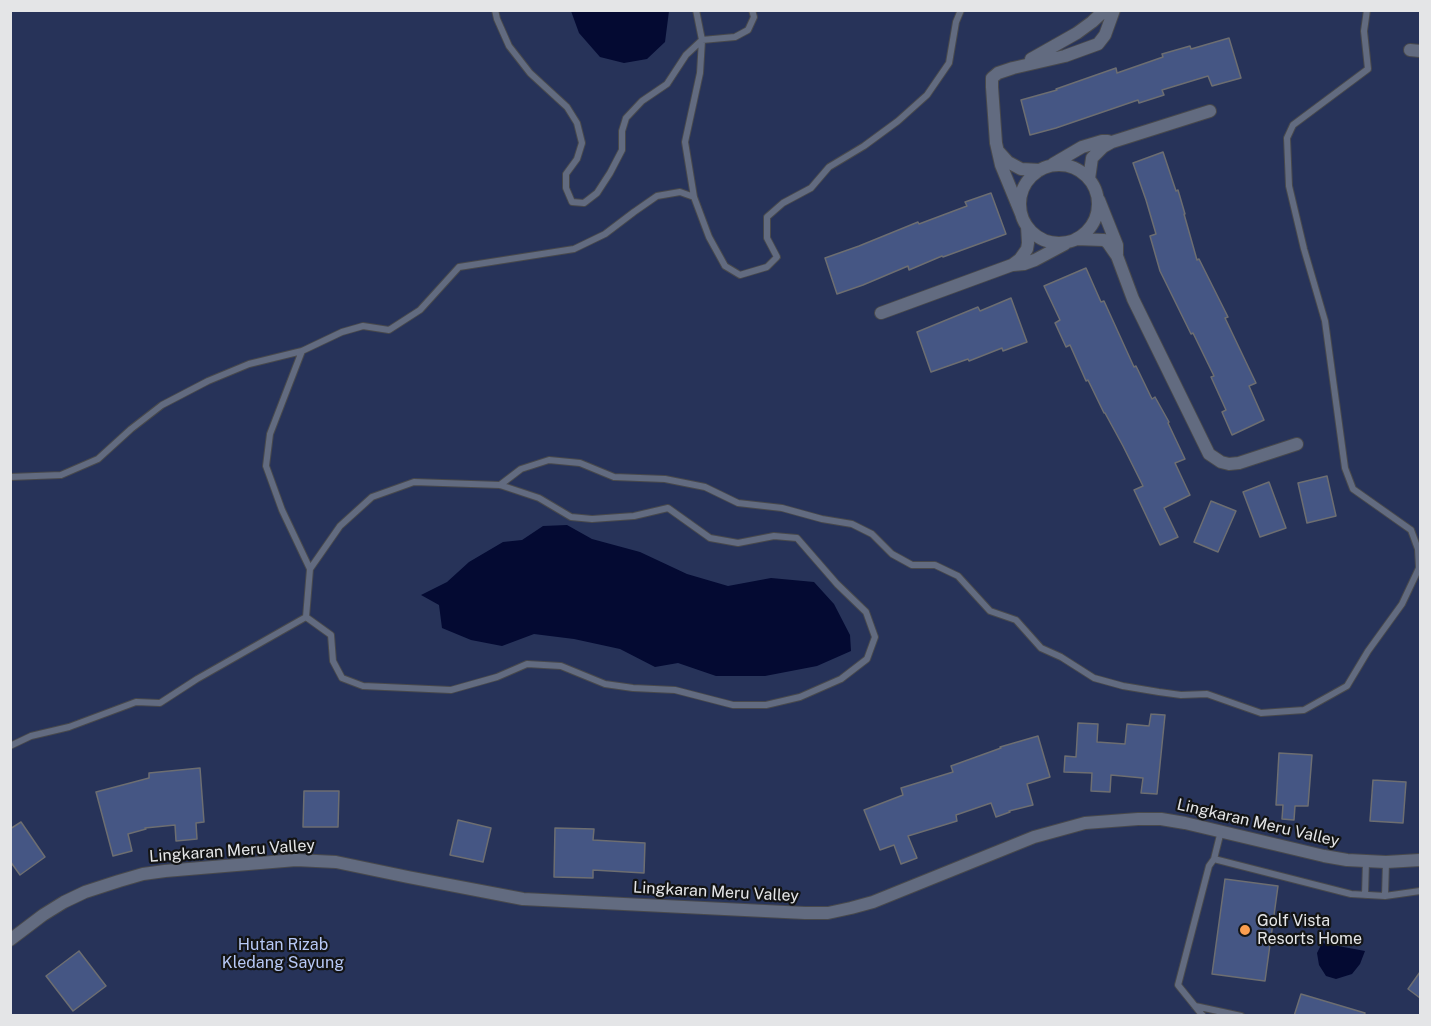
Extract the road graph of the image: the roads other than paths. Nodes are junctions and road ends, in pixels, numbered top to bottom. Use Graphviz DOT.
graph roads {
  1 [pos="495,10"];
  2 [pos="696,10"];
  3 [pos="752,10"];
  4 [pos="961,10"];
  5 [pos="1105,10"];
  6 [pos="1114,10"];
  7 [pos="1367,10"];
  8 [pos="702,40"];
  9 [pos="1013,68"];
  10 [pos="1210,111"];
  11 [pos="1112,142"];
  12 [pos="999,152"];
  13 [pos="1044,168"];
  14 [pos="1089,179"];
  15 [pos="1097,196"];
  16 [pos="694,197"];
  17 [pos="1024,221"];
  18 [pos="1072,240"];
  19 [pos="1117,256"];
  20 [pos="1012,265"];
  21 [pos="881,313"];
  22 [pos="302,351"];
  23 [pos="1297,444"];
  24 [pos="10,477"];
  25 [pos="500,485"];
  26 [pos="310,570"];
  27 [pos="306,617"];
  28 [pos="10,746"];
  29 [pos="1221,831"];
  30 [pos="1214,859"];
  31 [pos="1420,860"];
  32 [pos="1366,861"];
  33 [pos="1386,862"];
  34 [pos="1420,891"];
  35 [pos="1365,895"];
  36 [pos="1385,896"];
  37 [pos="10,940"];
  38 [pos="1194,1005"];
  39 [pos="1203,1016"];
  40 [pos="1241,1016"];
  1 -- 8 [label="lane"];
  2 -- 8 [label="lane"];
  3 -- 8 [label="lane"];
  4 -- 16 [label="lane"];
  5 -- 9 [label="street"];
  6 -- 9 [label="street"];
  7 -- 25 [label="lane"];
  8 -- 16 [label="lane"];
  9 -- 12 [label="street"];
  10 -- 11 [label="street"];
  11 -- 13 [label="street"];
  11 -- 14 [label="street"];
  12 -- 13 [label="street"];
  12 -- 17 [label="street"];
  13 -- 14 [label="street"];
  13 -- 17 [label="street"];
  14 -- 15 [label="street"];
  15 -- 18 [label="street"];
  15 -- 19 [label="street"];
  16 -- 22 [label="lane"];
  17 -- 18 [label="street"];
  17 -- 20 [label="street"];
  18 -- 19 [label="street"];
  18 -- 20 [label="street"];
  19 -- 23 [label="street"];
  20 -- 21 [label="street"];
  22 -- 24 [label="lane"];
  22 -- 26 [label="lane"];
  25 -- 26 [label="lane"];
  25 -- 27 [label="lane"];
  26 -- 27 [label="lane"];
  27 -- 28 [label="lane"];
  29 -- 30 [label="lane"];
  29 -- 32 [label="street, Lingkaran Meru Valley"];
  29 -- 37 [label="street, Lingkaran Meru Valley"];
  30 -- 35 [label="lane"];
  30 -- 38 [label="lane"];
  31 -- 33 [label="street, Lingkaran Meru Valley"];
  32 -- 33 [label="street, Lingkaran Meru Valley"];
  32 -- 35 [label="lane"];
  33 -- 36 [label="lane"];
  34 -- 36 [label="lane"];
  35 -- 36 [label="lane"];
  38 -- 39 [label="lane"];
  38 -- 40 [label="lane"];
}
